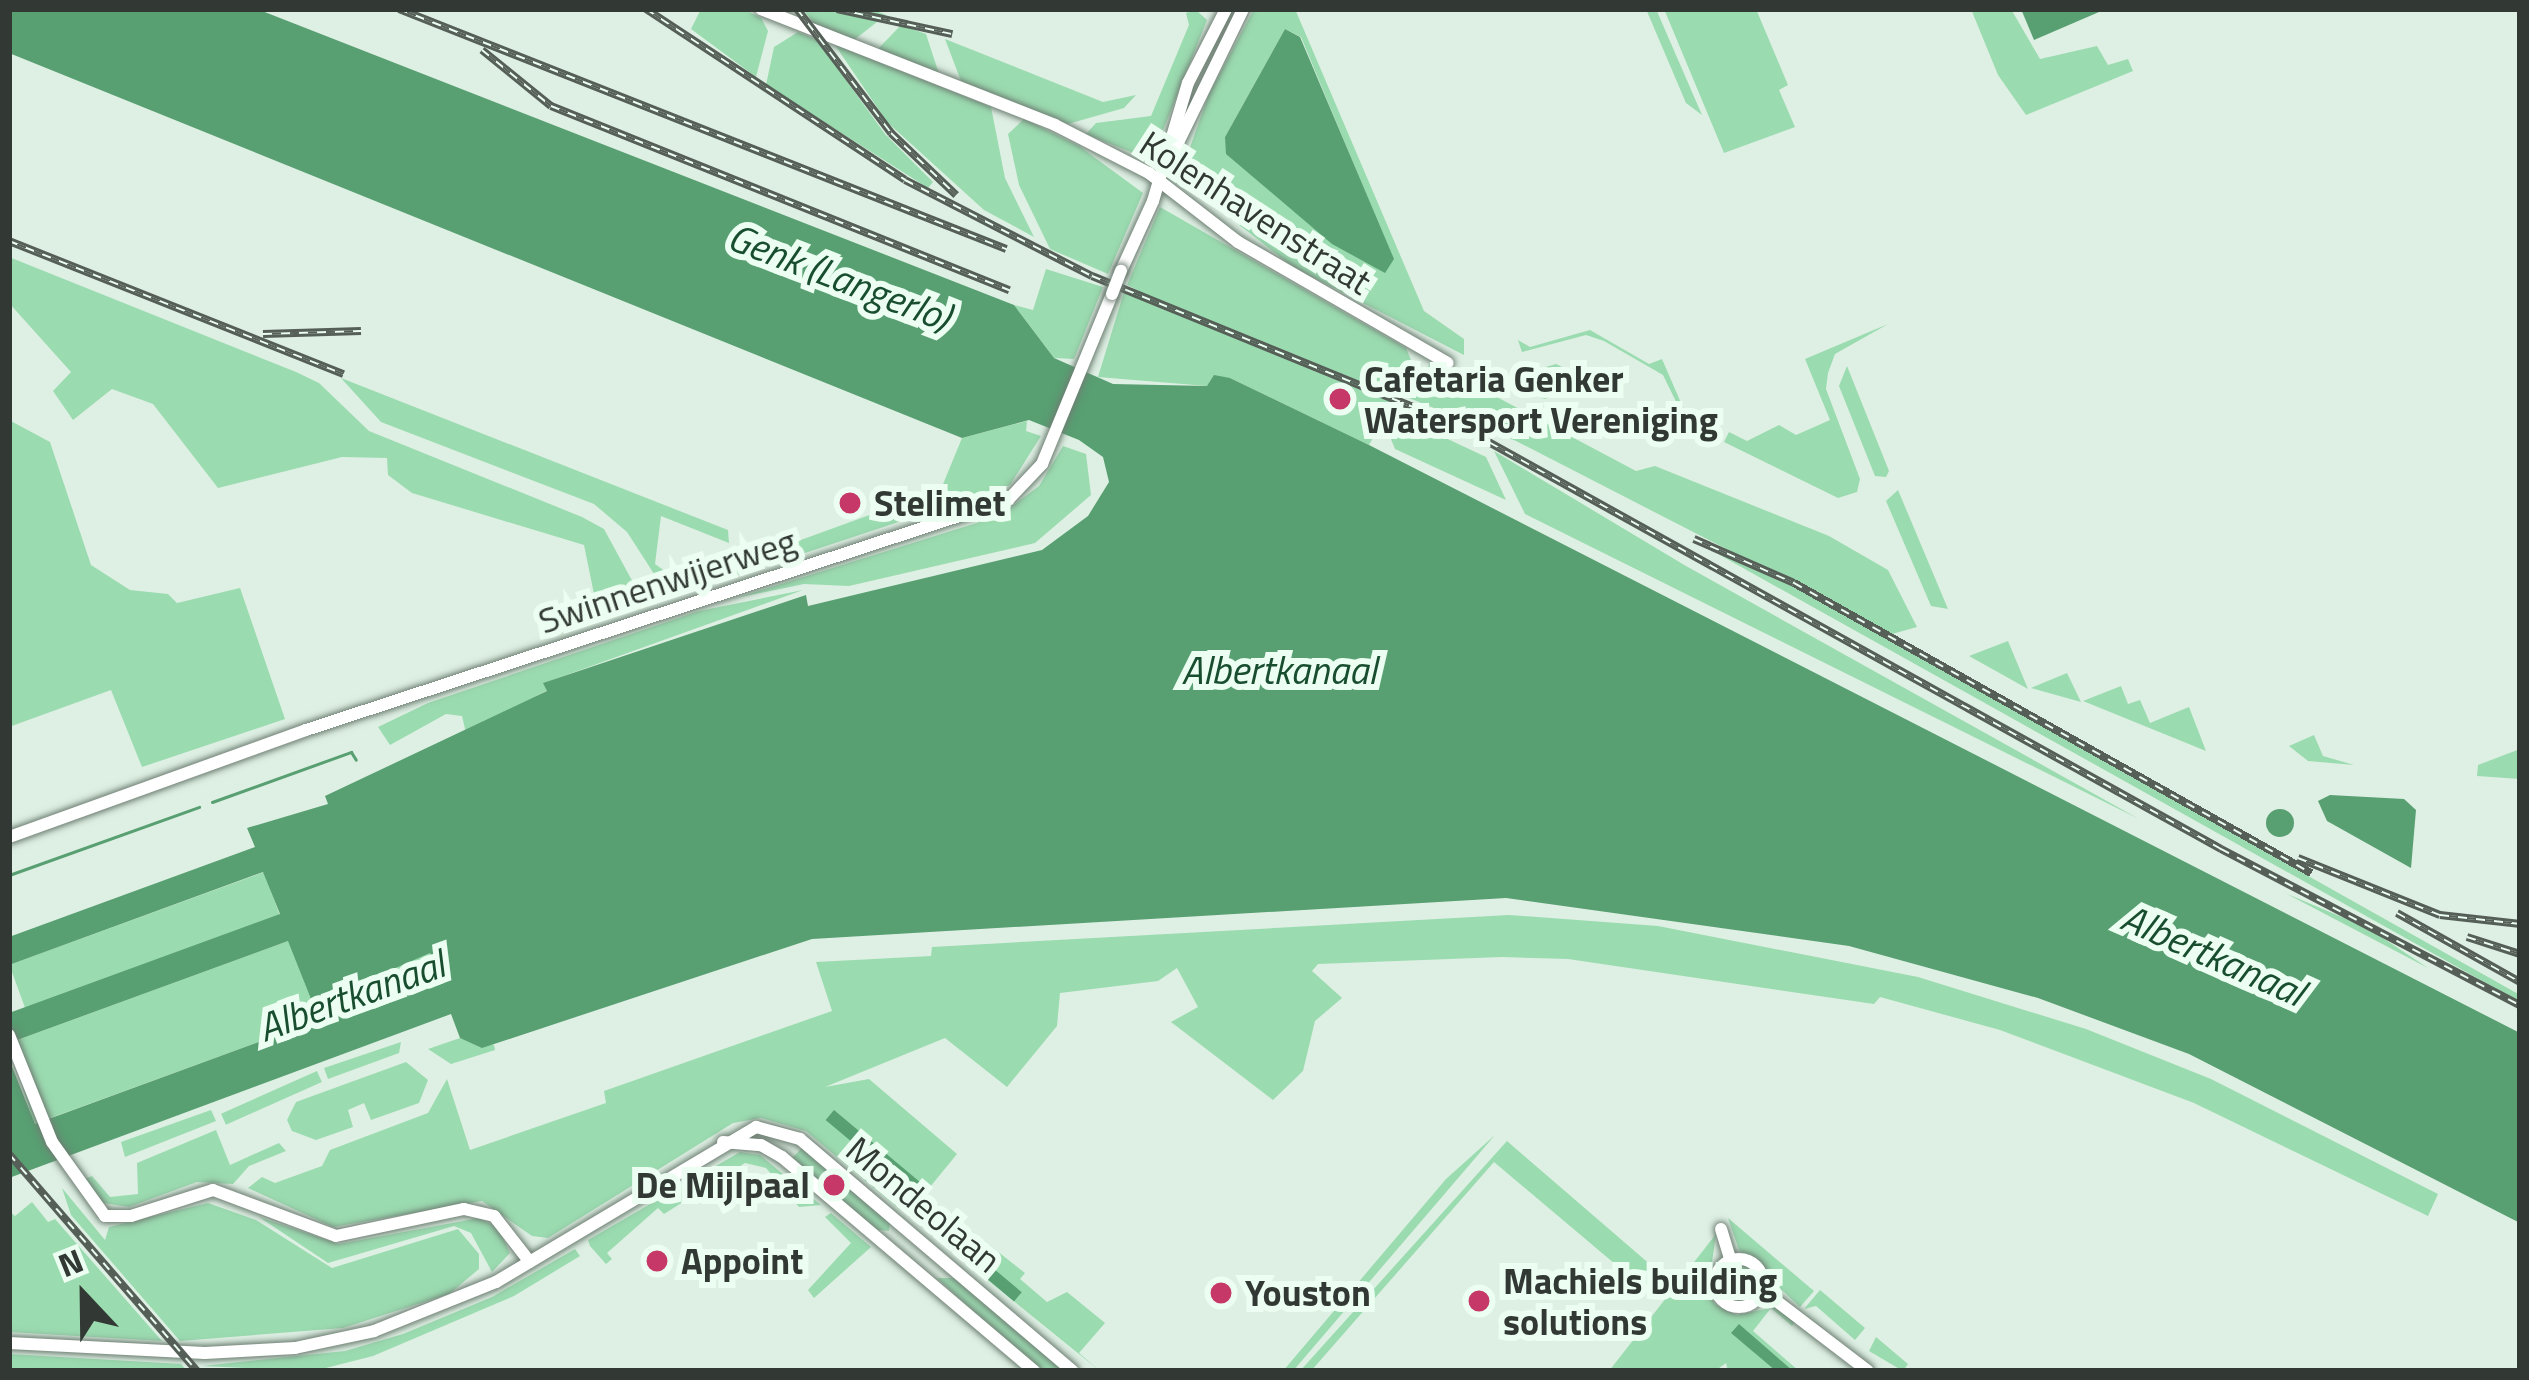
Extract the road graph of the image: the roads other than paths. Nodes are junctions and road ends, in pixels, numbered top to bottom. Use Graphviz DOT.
graph roads {
  1 [pos="761,9"];
  2 [pos="1226,9"];
  3 [pos="1243,9"];
  4 [pos="1160,180"];
  5 [pos="1448,363"];
  6 [pos="9,837"];
  7 [pos="9,1035"];
  8 [pos="721,1142"];
  9 [pos="901,1225"];
  10 [pos="1720,1229"];
  11 [pos="930,1249"];
  12 [pos="900,1257"];
  13 [pos="1731,1261"];
  14 [pos="530,1262"];
  15 [pos="923,1277"];
  16 [pos="1762,1290"];
  17 [pos="9,1343"];
  18 [pos="1034,1371"];
  19 [pos="1073,1371"];
  20 [pos="1868,1371"];
  1 -- 4 [label="street, Kolenhavenstraat"];
  2 -- 4 [label="street, Swinnenwijerweg"];
  3 -- 4 [label="street, Swinnenwijerweg"];
  4 -- 5 [label="street, Kolenhavenstraat"];
  4 -- 6 [label="street, Swinnenwijerweg, bridge"];
  7 -- 14 [label="street"];
  8 -- 9 [label="street, Mondeolaan"];
  8 -- 12 [label="street, Mondeolaan"];
  8 -- 14 [label="street, Mondeolaan"];
  9 -- 11 [label="street, Mondeolaan"];
  9 -- 12 [label="street"];
  10 -- 13 [label="street"];
  11 -- 15 [label="street"];
  11 -- 19 [label="street, Mondeolaan"];
  12 -- 15 [label="street, Mondeolaan"];
  13 -- 16 [label="street"];
  13 -- 16 [label="street"];
  14 -- 17 [label="street, Mondeolaan"];
  15 -- 18 [label="street, Mondeolaan"];
  16 -- 20 [label="street"];
}
